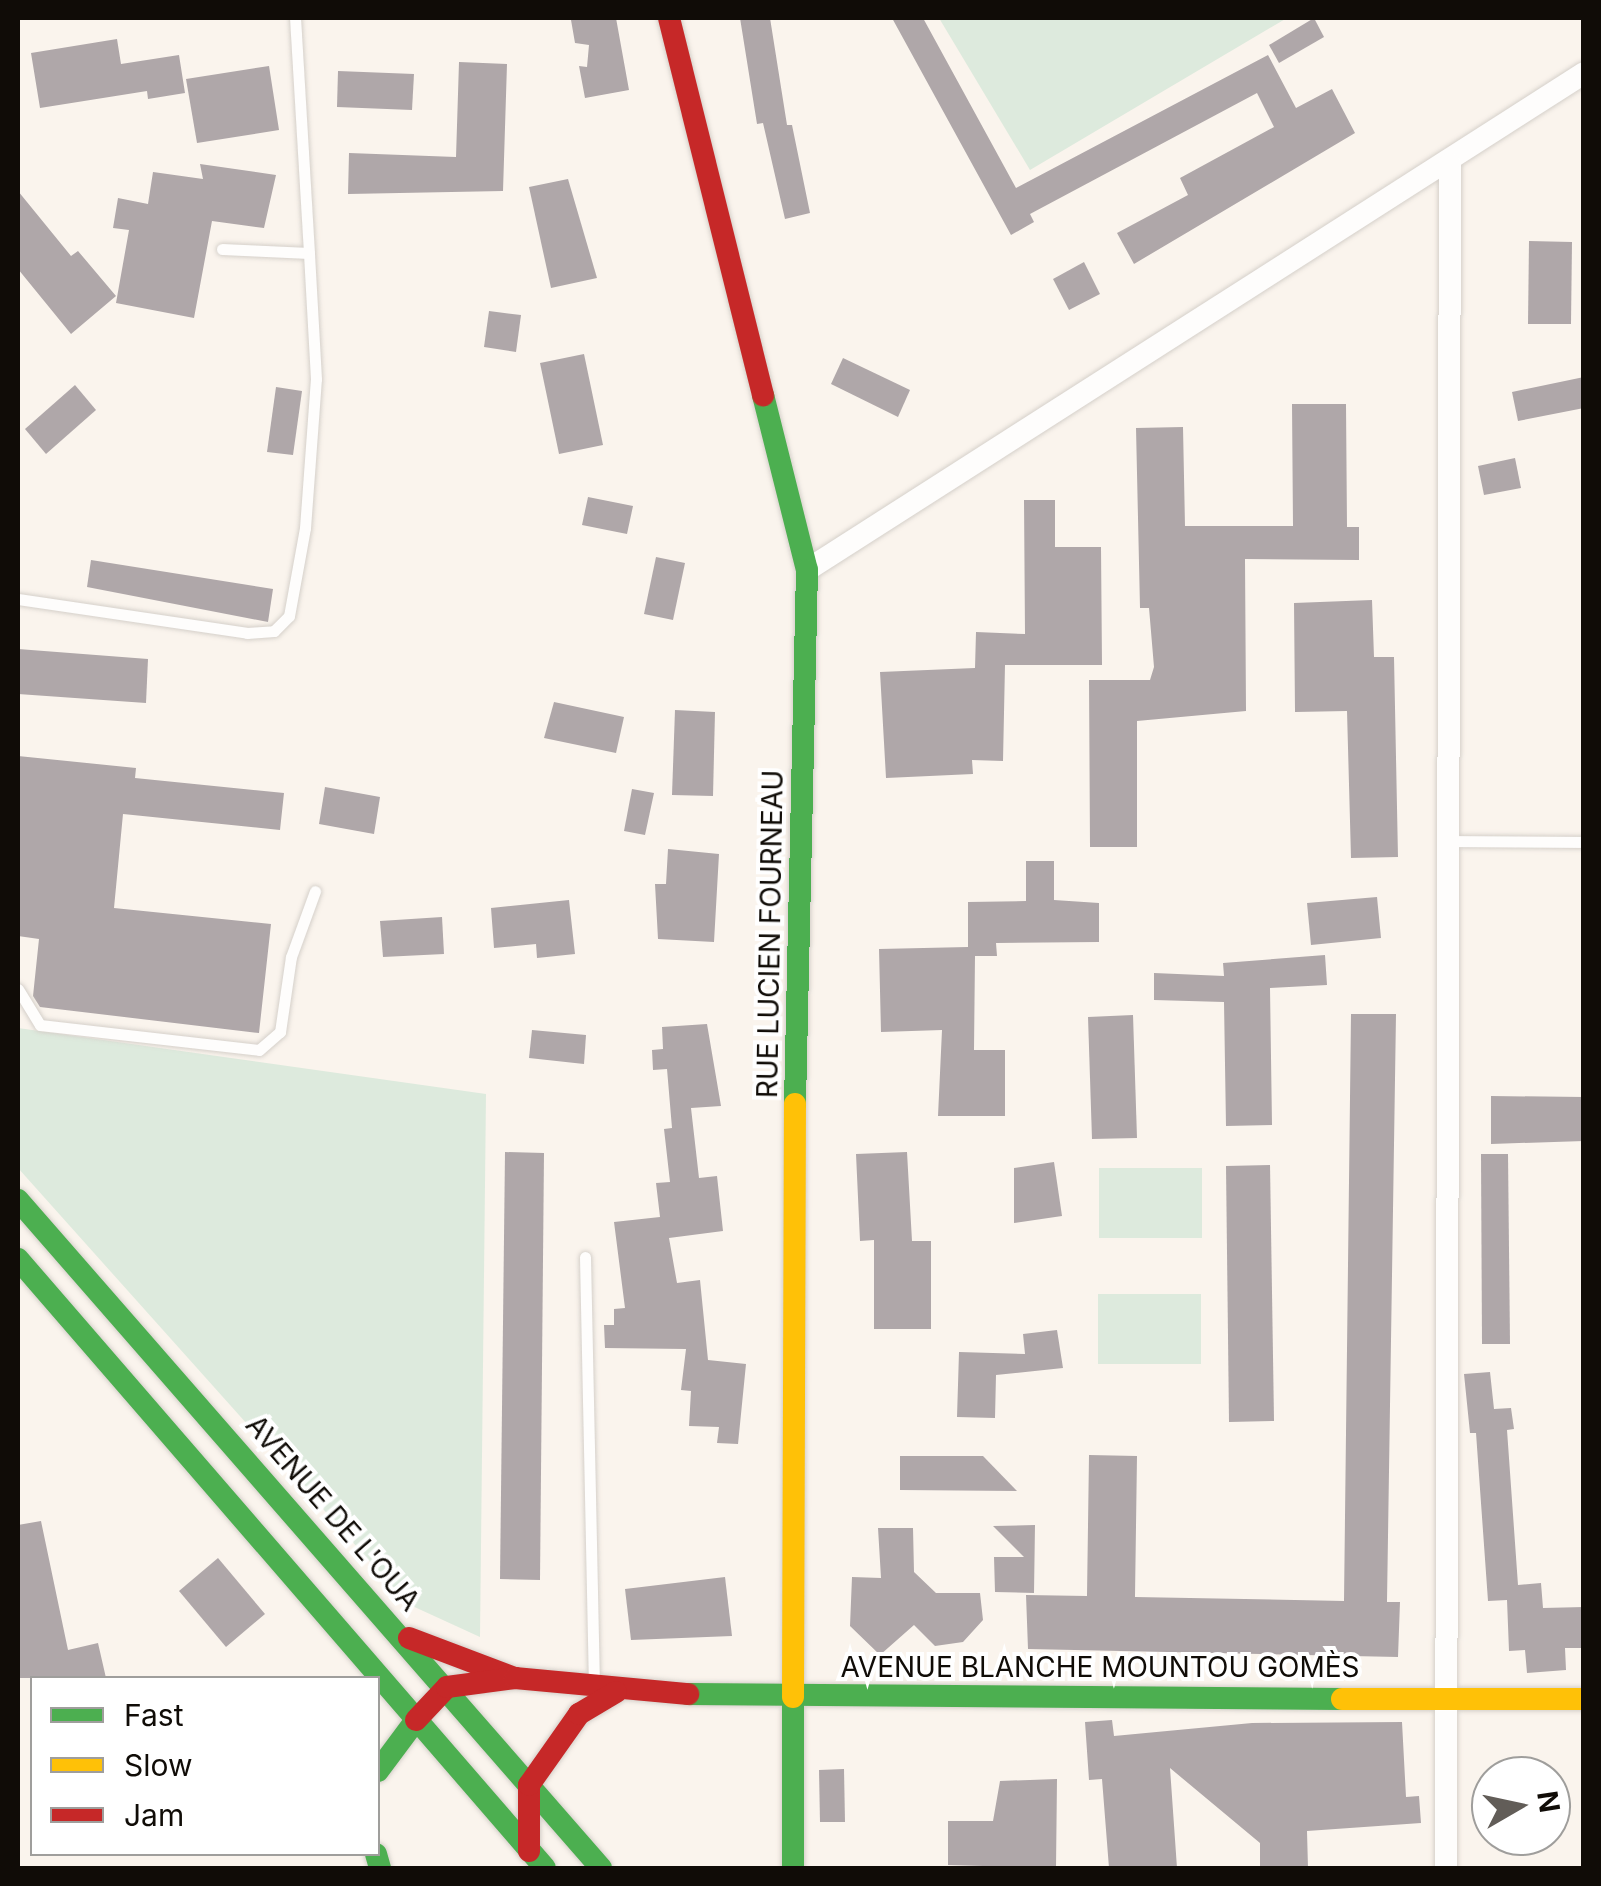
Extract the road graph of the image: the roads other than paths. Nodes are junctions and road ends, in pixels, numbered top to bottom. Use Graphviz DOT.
graph roads {
  1 [pos="294,18"];
  2 [pos="669,18"];
  3 [pos="1584,73"];
  4 [pos="1450,164"];
  5 [pos="222,249"];
  6 [pos="309,253"];
  7 [pos="807,570"];
  8 [pos="18,599"];
  9 [pos="1444,841"];
  10 [pos="1584,842"];
  11 [pos="314,892"];
  12 [pos="18,989"];
  13 [pos="18,1200"];
  14 [pos="585,1257"];
  15 [pos="18,1259"];
  16 [pos="338,1625"];
  17 [pos="401,1636"];
  18 [pos="346,1676"];
  19 [pos="380,1676"];
  20 [pos="380,1676"];
  21 [pos="516,1678"];
  22 [pos="446,1687"];
  23 [pos="605,1691"];
  24 [pos="790,1698"];
  25 [pos="1443,1698"];
  26 [pos="1584,1699"];
  27 [pos="416,1720"];
  28 [pos="380,1767"];
  29 [pos="529,1785"];
  30 [pos="535,1863"];
  31 [pos="601,1868"];
  32 [pos="793,1868"];
  33 [pos="1446,1868"];
  1 -- 6 [label="lane"];
  2 -- 7 [label="street, RUE LUCIEN FOURNEAU"];
  3 -- 4 [label="street"];
  4 -- 7 [label="street"];
  4 -- 9 [label="street"];
  5 -- 6 [label="lane"];
  6 -- 8 [label="lane"];
  7 -- 24 [label="street, RUE LUCIEN FOURNEAU"];
  9 -- 10 [label="lane"];
  9 -- 25 [label="street"];
  11 -- 12 [label="lane"];
  13 -- 17 [label="street, AVENUE DE L'OUA"];
  14 -- 23 [label="lane"];
  15 -- 16 [label="street"];
  16 -- 18 [label="street"];
  16 -- 19 [label="street"];
  17 -- 21 [label="street"];
  17 -- 22 [label="street, AVENUE DE L'OUA"];
  20 -- 27 [label="street"];
  21 -- 22 [label="street, AVENUE BLANCHE MOUNTOU GOMÈS"];
  21 -- 23 [label="street, AVENUE BLANCHE MOUNTOU GOMÈS"];
  22 -- 27 [label="street"];
  22 -- 29 [label="street, AVENUE DE L'OUA"];
  23 -- 24 [label="street, AVENUE BLANCHE MOUNTOU GOMÈS"];
  23 -- 29 [label="street"];
  24 -- 25 [label="street, AVENUE BLANCHE MOUNTOU GOMÈS"];
  24 -- 32 [label="street, RUE LUCIEN FOURNEAU"];
  25 -- 26 [label="street, AVENUE BLANCHE MOUNTOU GOMÈS"];
  25 -- 33 [label="street"];
  27 -- 28 [label="street"];
  27 -- 30 [label="street"];
  29 -- 30 [label="street"];
  29 -- 31 [label="street, AVENUE DE L'OUA"];
}
